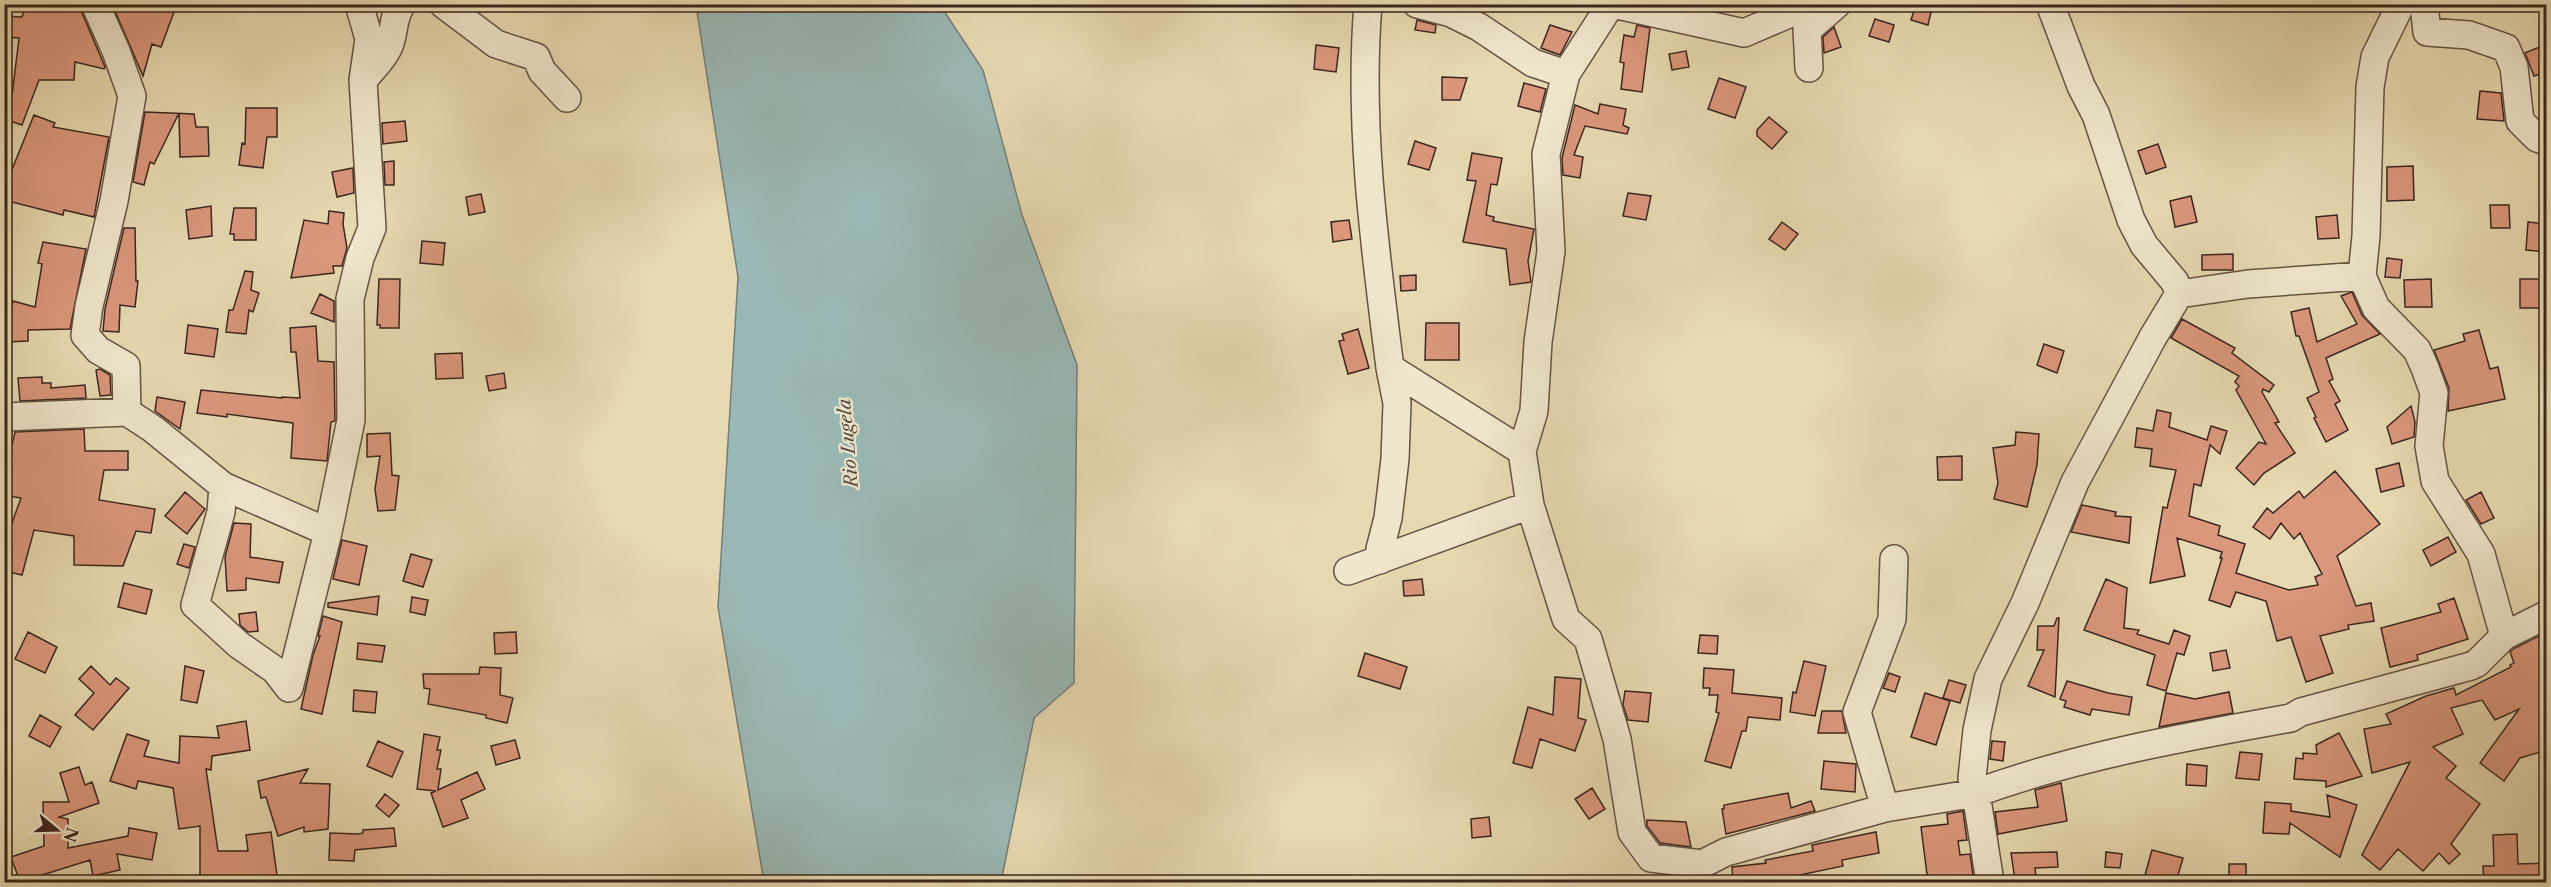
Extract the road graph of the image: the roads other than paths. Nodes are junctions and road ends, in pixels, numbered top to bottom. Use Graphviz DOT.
graph roads {
  1 [pos="95,4"];
  2 [pos="358,4"];
  3 [pos="402,4"];
  4 [pos="443,4"];
  5 [pos="1368,4"];
  6 [pos="1417,4"];
  7 [pos="1612,4"];
  8 [pos="1812,4"];
  9 [pos="1837,4"];
  10 [pos="2050,4"];
  11 [pos="2401,4"];
  12 [pos="2424,4"];
  13 [pos="1809,68"];
  14 [pos="1566,74"];
  15 [pos="363,80"];
  16 [pos="567,98"];
  17 [pos="2547,141"];
  18 [pos="2362,276"];
  19 [pos="2179,294"];
  20 [pos="1390,368"];
  21 [pos="127,412"];
  22 [pos="4,417"];
  23 [pos="1522,451"];
  24 [pos="224,486"];
  25 [pos="1530,505"];
  26 [pos="328,532"];
  27 [pos="1894,559"];
  28 [pos="1380,560"];
  29 [pos="1348,571"];
  30 [pos="2547,615"];
  31 [pos="2504,636"];
  32 [pos="1976,793"];
  33 [pos="1885,808"];
  34 [pos="1990,882"];
  1 -- 21 [label="street"];
  2 -- 15 [label="street"];
  3 -- 15 [label="street"];
  4 -- 16 [label="street"];
  5 -- 20 [label="street"];
  6 -- 14 [label="street"];
  7 -- 8 [label="street"];
  7 -- 14 [label="street"];
  9 -- 13 [label="street"];
  10 -- 19 [label="street"];
  11 -- 18 [label="street"];
  12 -- 17 [label="street"];
  14 -- 23 [label="street"];
  15 -- 26 [label="street"];
  18 -- 19 [label="street"];
  18 -- 31 [label="street"];
  19 -- 32 [label="street"];
  20 -- 23 [label="street"];
  20 -- 28 [label="street"];
  21 -- 22 [label="street"];
  21 -- 24 [label="street"];
  23 -- 25 [label="street"];
  24 -- 26 [label="street"];
  24 -- 26 [label="street"];
  25 -- 28 [label="street"];
  25 -- 33 [label="street"];
  27 -- 33 [label="street"];
  28 -- 29 [label="street"];
  30 -- 31 [label="street"];
  31 -- 32 [label="street"];
  32 -- 33 [label="street"];
  32 -- 34 [label="street"];
}
